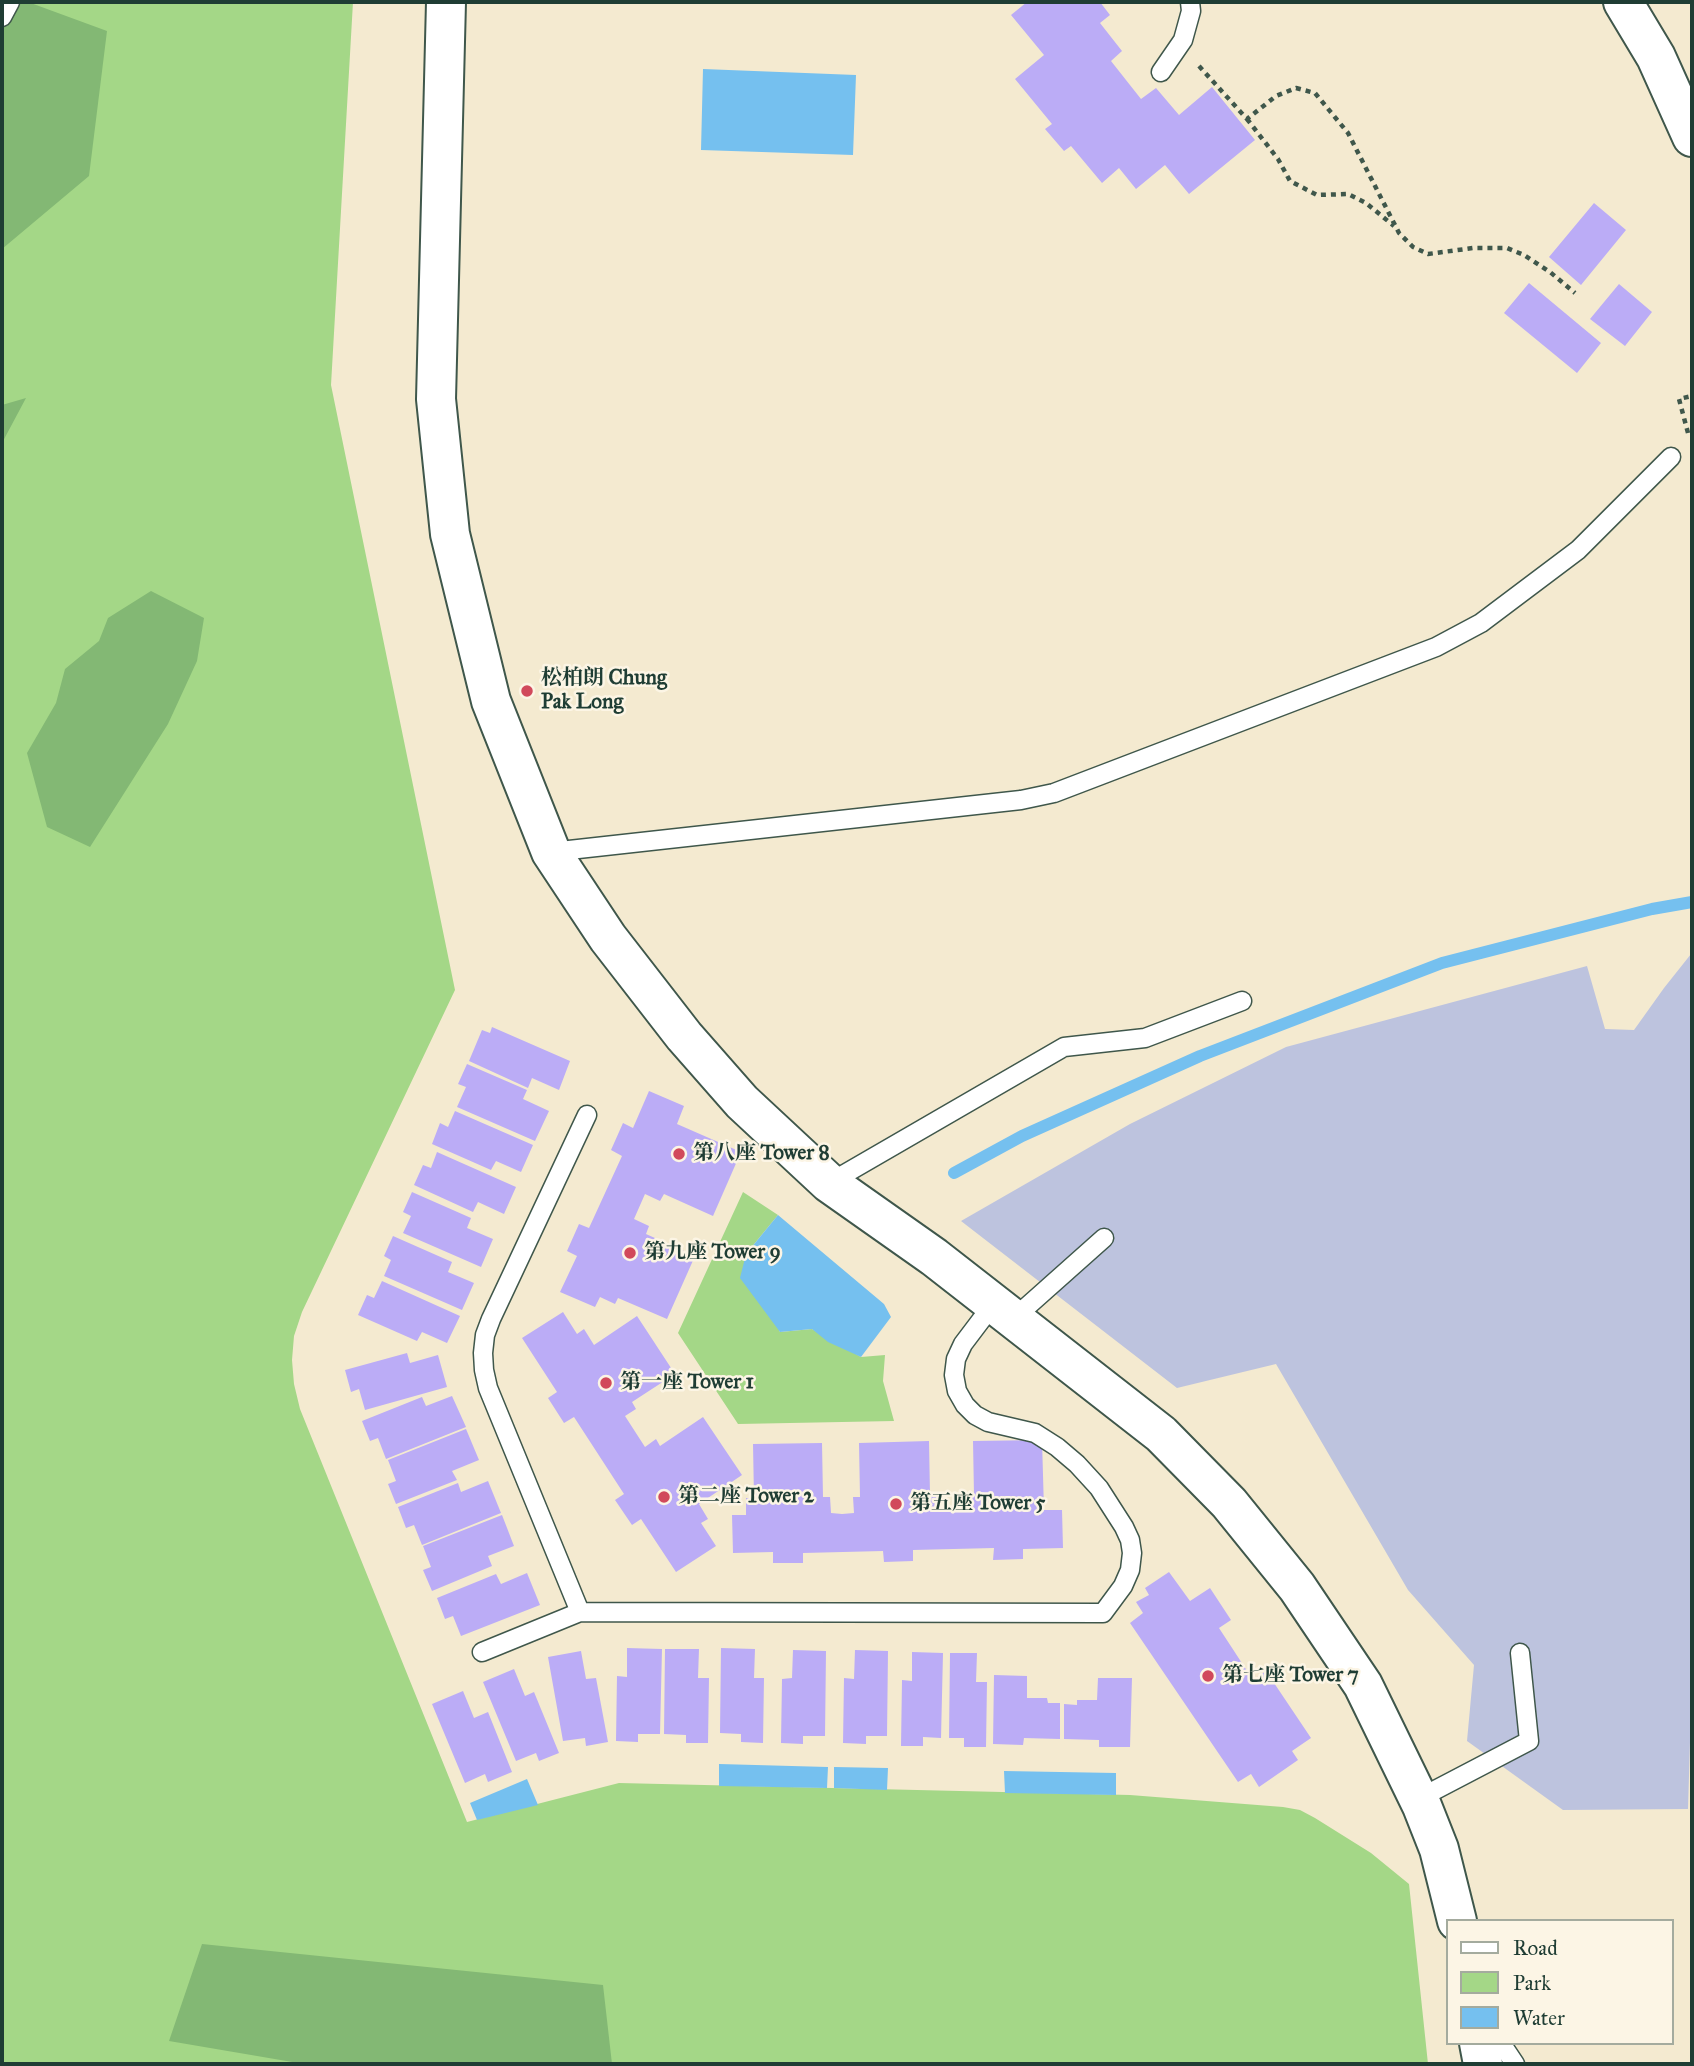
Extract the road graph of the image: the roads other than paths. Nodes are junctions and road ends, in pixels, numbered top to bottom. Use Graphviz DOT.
graph roads {
  1 [pos="10,2"];
  2 [pos="446,2"];
  3 [pos="1190,2"];
  4 [pos="1623,2"];
  5 [pos="2,17"];
  6 [pos="1161,72"];
  7 [pos="1692,137"];
  8 [pos="1671,457"];
  9 [pos="551,852"];
  10 [pos="1242,1001"];
  11 [pos="587,1115"];
  12 [pos="830,1183"];
  13 [pos="1104,1238"];
  14 [pos="1003,1311"];
  15 [pos="580,1612"];
  16 [pos="482,1652"];
  17 [pos="1520,1653"];
  18 [pos="1418,1799"];
  19 [pos="1456,1919"];
  20 [pos="1479,2045"];
  21 [pos="1502,2045"];
  22 [pos="1483,2064"];
  23 [pos="1515,2064"];
  1 -- 5 [label="lane"];
  2 -- 9 [label="main road"];
  3 -- 6 [label="lane"];
  4 -- 7 [label="main road"];
  8 -- 9 [label="lane"];
  9 -- 12 [label="main road"];
  10 -- 12 [label="lane"];
  11 -- 15 [label="lane"];
  12 -- 14 [label="main road"];
  13 -- 14 [label="lane"];
  14 -- 15 [label="lane"];
  14 -- 18 [label="main road"];
  15 -- 16 [label="lane"];
  17 -- 18 [label="lane"];
  18 -- 19 [label="main road"];
  20 -- 22 [label="main road"];
  21 -- 23 [label="lane"];
}
